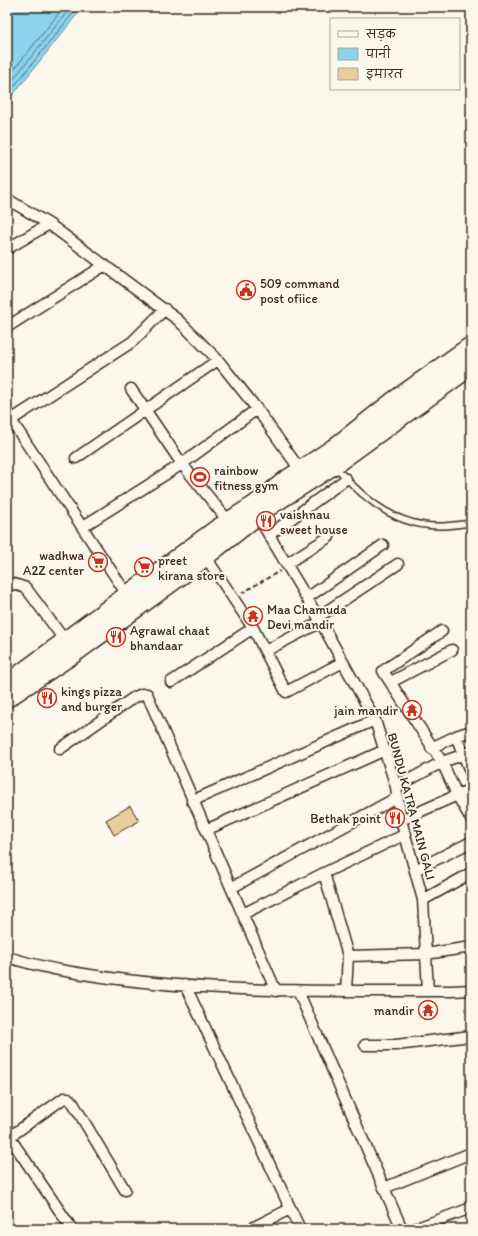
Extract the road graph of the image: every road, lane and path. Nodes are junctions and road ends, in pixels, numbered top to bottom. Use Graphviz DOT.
graph roads {
  1 [pos="7,199"];
  2 [pos="49,224"];
  3 [pos="7,249"];
  4 [pos="105,265"];
  5 [pos="165,309"];
  6 [pos="7,327"];
  7 [pos="471,346"];
  8 [pos="218,360"];
  9 [pos="471,366"];
  10 [pos="131,389"];
  11 [pos="257,409"];
  12 [pos="146,410"];
  13 [pos="9,417"];
  14 [pos="76,458"];
  15 [pos="182,464"];
  16 [pos="334,465"];
  17 [pos="305,476"];
  18 [pos="346,479"];
  19 [pos="257,515"];
  20 [pos="229,522"];
  21 [pos="471,523"];
  22 [pos="82,527"];
  23 [pos="269,535"];
  24 [pos="329,537"];
  25 [pos="383,546"];
  26 [pos="205,556"];
  27 [pos="398,564"];
  28 [pos="287,565"];
  29 [pos="7,585"];
  30 [pos="128,596"];
  31 [pos="234,598"];
  32 [pos="307,598"];
  33 [pos="319,619"];
  34 [pos="253,628"];
  35 [pos="442,631"];
  36 [pos="66,642"];
  37 [pos="452,650"];
  38 [pos="266,651"];
  39 [pos="343,662"];
  40 [pos="171,682"];
  41 [pos="391,682"];
  42 [pos="7,684"];
  43 [pos="7,698"];
  44 [pos="375,720"];
  45 [pos="471,731"];
  46 [pos="456,736"];
  47 [pos="431,748"];
  48 [pos="60,749"];
  49 [pos="385,750"];
  50 [pos="467,754"];
  51 [pos="442,762"];
  52 [pos="471,774"];
  53 [pos="471,789"];
  54 [pos="397,792"];
  55 [pos="457,795"];
  56 [pos="192,801"];
  57 [pos="471,819"];
  58 [pos="401,820"];
  59 [pos="206,830"];
  60 [pos="406,834"];
  61 [pos="471,842"];
  62 [pos="416,870"];
  63 [pos="324,873"];
  64 [pos="471,873"];
  65 [pos="231,888"];
  66 [pos="423,900"];
  67 [pos="243,914"];
  68 [pos="471,947"];
  69 [pos="426,954"];
  70 [pos="348,956"];
  71 [pos="7,958"];
  72 [pos="184,985"];
  73 [pos="471,990"];
  74 [pos="276,991"];
  75 [pos="298,991"];
  76 [pos="346,991"];
  77 [pos="428,991"];
  78 [pos="471,1036"];
  79 [pos="365,1045"];
  80 [pos="8,1138"];
  81 [pos="471,1153"];
  82 [pos="384,1188"];
  83 [pos="125,1190"];
  84 [pos="471,1208"];
  85 [pos="290,1209"];
  86 [pos="70,1226"];
  87 [pos="250,1229"];
  88 [pos="300,1229"];
  89 [pos="402,1229"];
  90 [pos="414,1229"];
  1 -- 2 [label="street"];
  2 -- 3 [label="street"];
  2 -- 4 [label="street"];
  4 -- 5 [label="street"];
  4 -- 6 [label="street"];
  5 -- 8 [label="street"];
  5 -- 13 [label="street"];
  7 -- 17 [label="highway"];
  8 -- 11 [label="street"];
  8 -- 12 [label="street"];
  9 -- 16 [label="highway"];
  10 -- 12 [label="street"];
  11 -- 15 [label="street"];
  11 -- 17 [label="street"];
  12 -- 14 [label="street"];
  12 -- 15 [label="street"];
  13 -- 22 [label="street"];
  15 -- 20 [label="street"];
  15 -- 22 [label="street"];
  16 -- 17 [label="highway"];
  16 -- 18 [label="lane"];
  17 -- 19 [label="highway"];
  17 -- 20 [label="highway"];
  18 -- 21 [label="lane"];
  18 -- 23 [label="street"];
  19 -- 23 [label="street, BUNDU KATRA MAIN GALI"];
  19 -- 26 [label="highway"];
  20 -- 30 [label="highway"];
  22 -- 30 [label="street"];
  23 -- 28 [label="street, BUNDU KATRA MAIN GALI"];
  24 -- 28 [label="street"];
  25 -- 32 [label="street"];
  26 -- 31 [label="street"];
  26 -- 43 [label="highway"];
  27 -- 33 [label="street"];
  28 -- 31 [label="path"];
  28 -- 32 [label="street, BUNDU KATRA MAIN GALI"];
  29 -- 36 [label="street"];
  30 -- 36 [label="highway"];
  31 -- 34 [label="street"];
  32 -- 33 [label="street, BUNDU KATRA MAIN GALI"];
  33 -- 38 [label="street"];
  33 -- 39 [label="street, BUNDU KATRA MAIN GALI"];
  34 -- 38 [label="street"];
  34 -- 40 [label="street"];
  35 -- 41 [label="street"];
  36 -- 42 [label="highway"];
  37 -- 41 [label="street"];
  38 -- 39 [label="street"];
  39 -- 44 [label="street, BUNDU KATRA MAIN GALI"];
  41 -- 47 [label="street"];
  44 -- 49 [label="street, BUNDU KATRA MAIN GALI"];
  44 -- 56 [label="street"];
  45 -- 46 [label="street"];
  46 -- 47 [label="street"];
  46 -- 50 [label="street"];
  47 -- 51 [label="street"];
  48 -- 56 [label="street"];
  49 -- 54 [label="street, BUNDU KATRA MAIN GALI"];
  49 -- 59 [label="street"];
  50 -- 51 [label="street"];
  50 -- 52 [label="street"];
  51 -- 54 [label="street"];
  51 -- 55 [label="street"];
  53 -- 55 [label="street"];
  54 -- 58 [label="street, BUNDU KATRA MAIN GALI"];
  54 -- 65 [label="street"];
  55 -- 57 [label="street"];
  55 -- 58 [label="street"];
  56 -- 59 [label="street"];
  58 -- 60 [label="street, BUNDU KATRA MAIN GALI"];
  59 -- 65 [label="street"];
  60 -- 62 [label="street, BUNDU KATRA MAIN GALI"];
  60 -- 63 [label="street"];
  61 -- 62 [label="street"];
  62 -- 66 [label="street, BUNDU KATRA MAIN GALI"];
  63 -- 67 [label="street"];
  63 -- 70 [label="street"];
  64 -- 66 [label="street"];
  65 -- 67 [label="street"];
  66 -- 69 [label="street, BUNDU KATRA MAIN GALI"];
  67 -- 74 [label="street"];
  68 -- 69 [label="street"];
  69 -- 70 [label="street"];
  69 -- 77 [label="street, BUNDU KATRA MAIN GALI"];
  70 -- 76 [label="street"];
  71 -- 72 [label="street"];
  72 -- 74 [label="street"];
  72 -- 85 [label="street"];
  73 -- 77 [label="street"];
  74 -- 75 [label="street"];
  75 -- 76 [label="street"];
  75 -- 82 [label="street"];
  76 -- 77 [label="street"];
  78 -- 79 [label="street"];
  80 -- 83 [label="street"];
  80 -- 86 [label="street"];
  81 -- 82 [label="street"];
  82 -- 89 [label="street"];
  84 -- 90 [label="street"];
  85 -- 87 [label="street"];
  85 -- 88 [label="street"];
}
